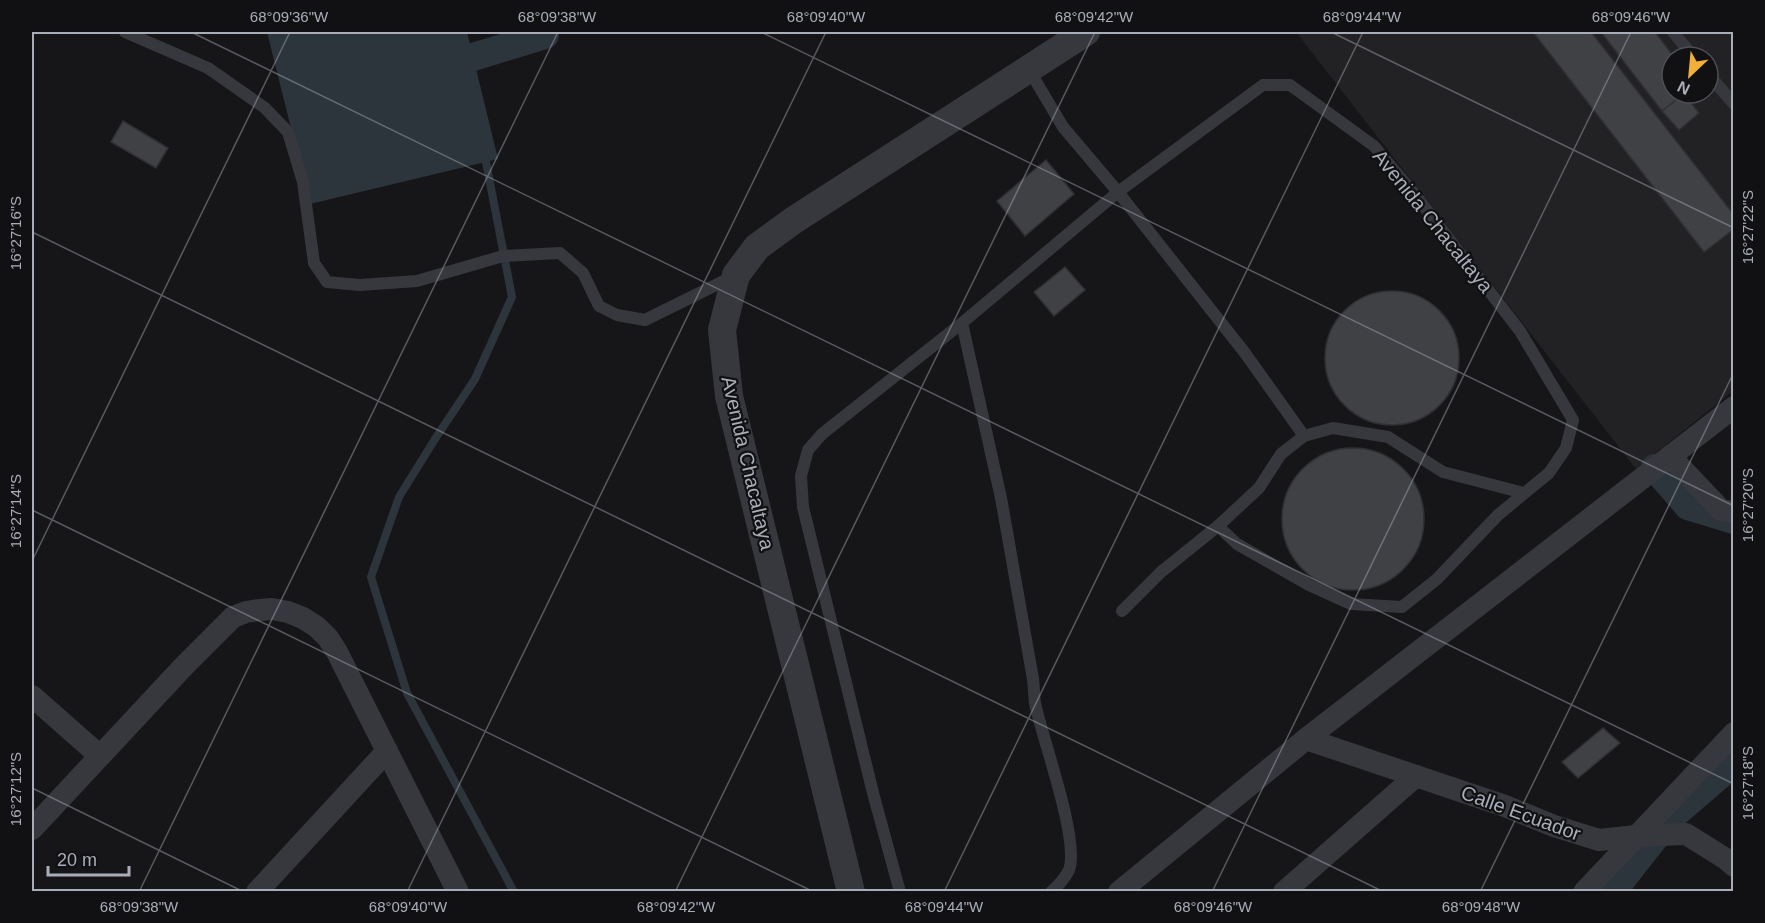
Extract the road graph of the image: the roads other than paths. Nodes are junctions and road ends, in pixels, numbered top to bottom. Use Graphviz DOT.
graph roads {
  1 [pos="125,32"];
  2 [pos="1086,32"];
  3 [pos="1673,32"];
  4 [pos="1684,45"];
  5 [pos="1028,68"];
  6 [pos="1720,88"];
  7 [pos="1734,104"];
  8 [pos="1118,192"];
  9 [pos="736,275"];
  10 [pos="962,323"];
  11 [pos="1734,407"];
  12 [pos="1304,436"];
  13 [pos="1670,456"];
  14 [pos="1524,493"];
  15 [pos="1734,512"];
  16 [pos="1218,526"];
  17 [pos="1122,611"];
  18 [pos="32,696"];
  19 [pos="1734,734"];
  20 [pos="1306,739"];
  21 [pos="387,751"];
  22 [pos="100,756"];
  23 [pos="1416,776"];
  24 [pos="32,829"];
  25 [pos="1636,836"];
  26 [pos="1734,866"];
  27 [pos="257,891"];
  28 [pos="458,891"];
  29 [pos="851,891"];
  30 [pos="900,891"];
  31 [pos="1051,891"];
  32 [pos="1119,891"];
  33 [pos="1284,891"];
  34 [pos="1584,891"];
  1 -- 9 [label="lane"];
  2 -- 5 [label="street, Avenida Chacaltaya"];
  3 -- 4 [label="lane"];
  5 -- 8 [label="lane"];
  5 -- 9 [label="street, Avenida Chacaltaya"];
  6 -- 7 [label="lane"];
  8 -- 10 [label="lane, Avenida Chacaltaya"];
  8 -- 12 [label="lane"];
  8 -- 14 [label="lane, Avenida Chacaltaya"];
  9 -- 29 [label="street, Avenida Chacaltaya"];
  10 -- 30 [label="lane, Avenida Chacaltaya"];
  10 -- 31 [label="lane"];
  11 -- 13 [label="street"];
  12 -- 14 [label="lane"];
  12 -- 16 [label="lane"];
  13 -- 15 [label="street"];
  13 -- 20 [label="street"];
  14 -- 16 [label="lane, Avenida Chacaltaya"];
  16 -- 17 [label="lane"];
  18 -- 22 [label="street"];
  19 -- 25 [label="street"];
  20 -- 23 [label="street, Calle Ecuador"];
  20 -- 32 [label="street"];
  21 -- 22 [label="street"];
  21 -- 27 [label="street"];
  21 -- 28 [label="street"];
  22 -- 24 [label="street"];
  23 -- 25 [label="street, Calle Ecuador"];
  23 -- 33 [label="street"];
  25 -- 26 [label="street, Calle Ecuador"];
  25 -- 34 [label="street"];
}
